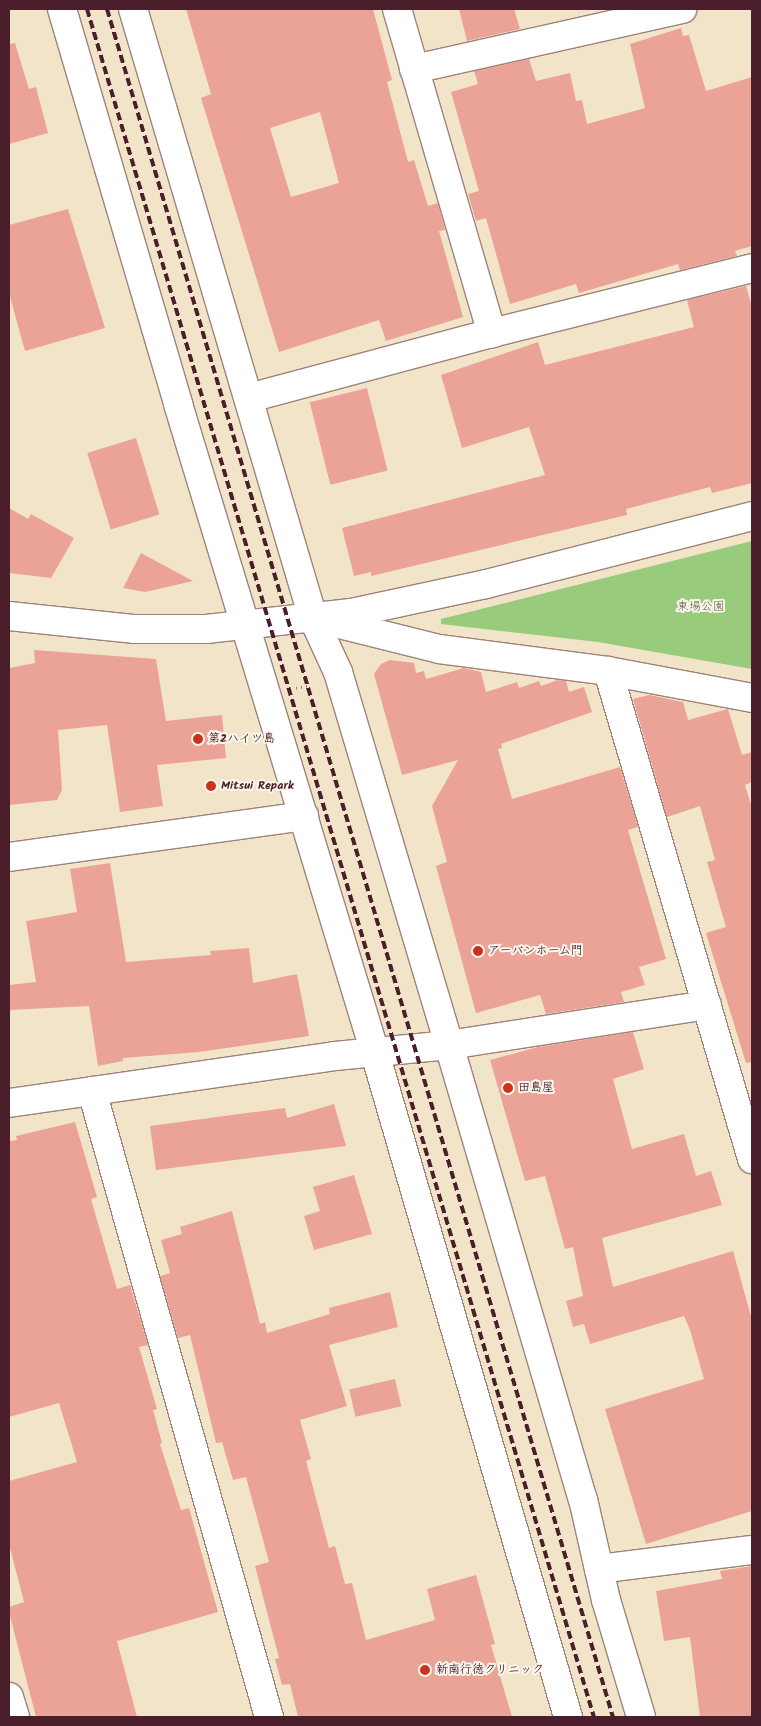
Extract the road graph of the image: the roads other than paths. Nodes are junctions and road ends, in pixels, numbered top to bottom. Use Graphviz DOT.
graph roads {
  1 [pos="62,9"];
  2 [pos="133,9"];
  3 [pos="396,9"];
  4 [pos="682,9"];
  5 [pos="414,69"];
  6 [pos="752,268"];
  7 [pos="492,333"];
  8 [pos="249,398"];
  9 [pos="752,516"];
  10 [pos="9,616"];
  11 [pos="313,618"];
  12 [pos="245,625"];
  13 [pos="608,671"];
  14 [pos="752,698"];
  15 [pos="304,816"];
  16 [pos="9,858"];
  17 [pos="707,1005"];
  18 [pos="449,1044"];
  19 [pos="375,1053"];
  20 [pos="92,1091"];
  21 [pos="9,1103"];
  22 [pos="752,1160"];
  23 [pos="752,1550"];
  24 [pos="599,1569"];
  25 [pos="9,1697"];
  26 [pos="14,1717"];
  27 [pos="269,1717"];
  28 [pos="568,1717"];
  29 [pos="641,1717"];
  1 -- 12 [label="street"];
  2 -- 8 [label="street"];
  3 -- 5 [label="street"];
  4 -- 5 [label="street"];
  5 -- 7 [label="street"];
  6 -- 7 [label="street"];
  7 -- 8 [label="street"];
  8 -- 11 [label="street"];
  9 -- 11 [label="street"];
  10 -- 12 [label="street"];
  11 -- 12 [label="street"];
  11 -- 13 [label="street"];
  11 -- 18 [label="street"];
  12 -- 15 [label="street"];
  13 -- 14 [label="street"];
  13 -- 17 [label="street"];
  15 -- 16 [label="street"];
  15 -- 19 [label="street"];
  17 -- 18 [label="street"];
  17 -- 22 [label="street"];
  18 -- 19 [label="street"];
  18 -- 24 [label="street"];
  19 -- 20 [label="street"];
  19 -- 28 [label="street"];
  20 -- 21 [label="street"];
  20 -- 27 [label="street"];
  23 -- 24 [label="street"];
  24 -- 29 [label="street"];
  25 -- 26 [label="street"];
}
